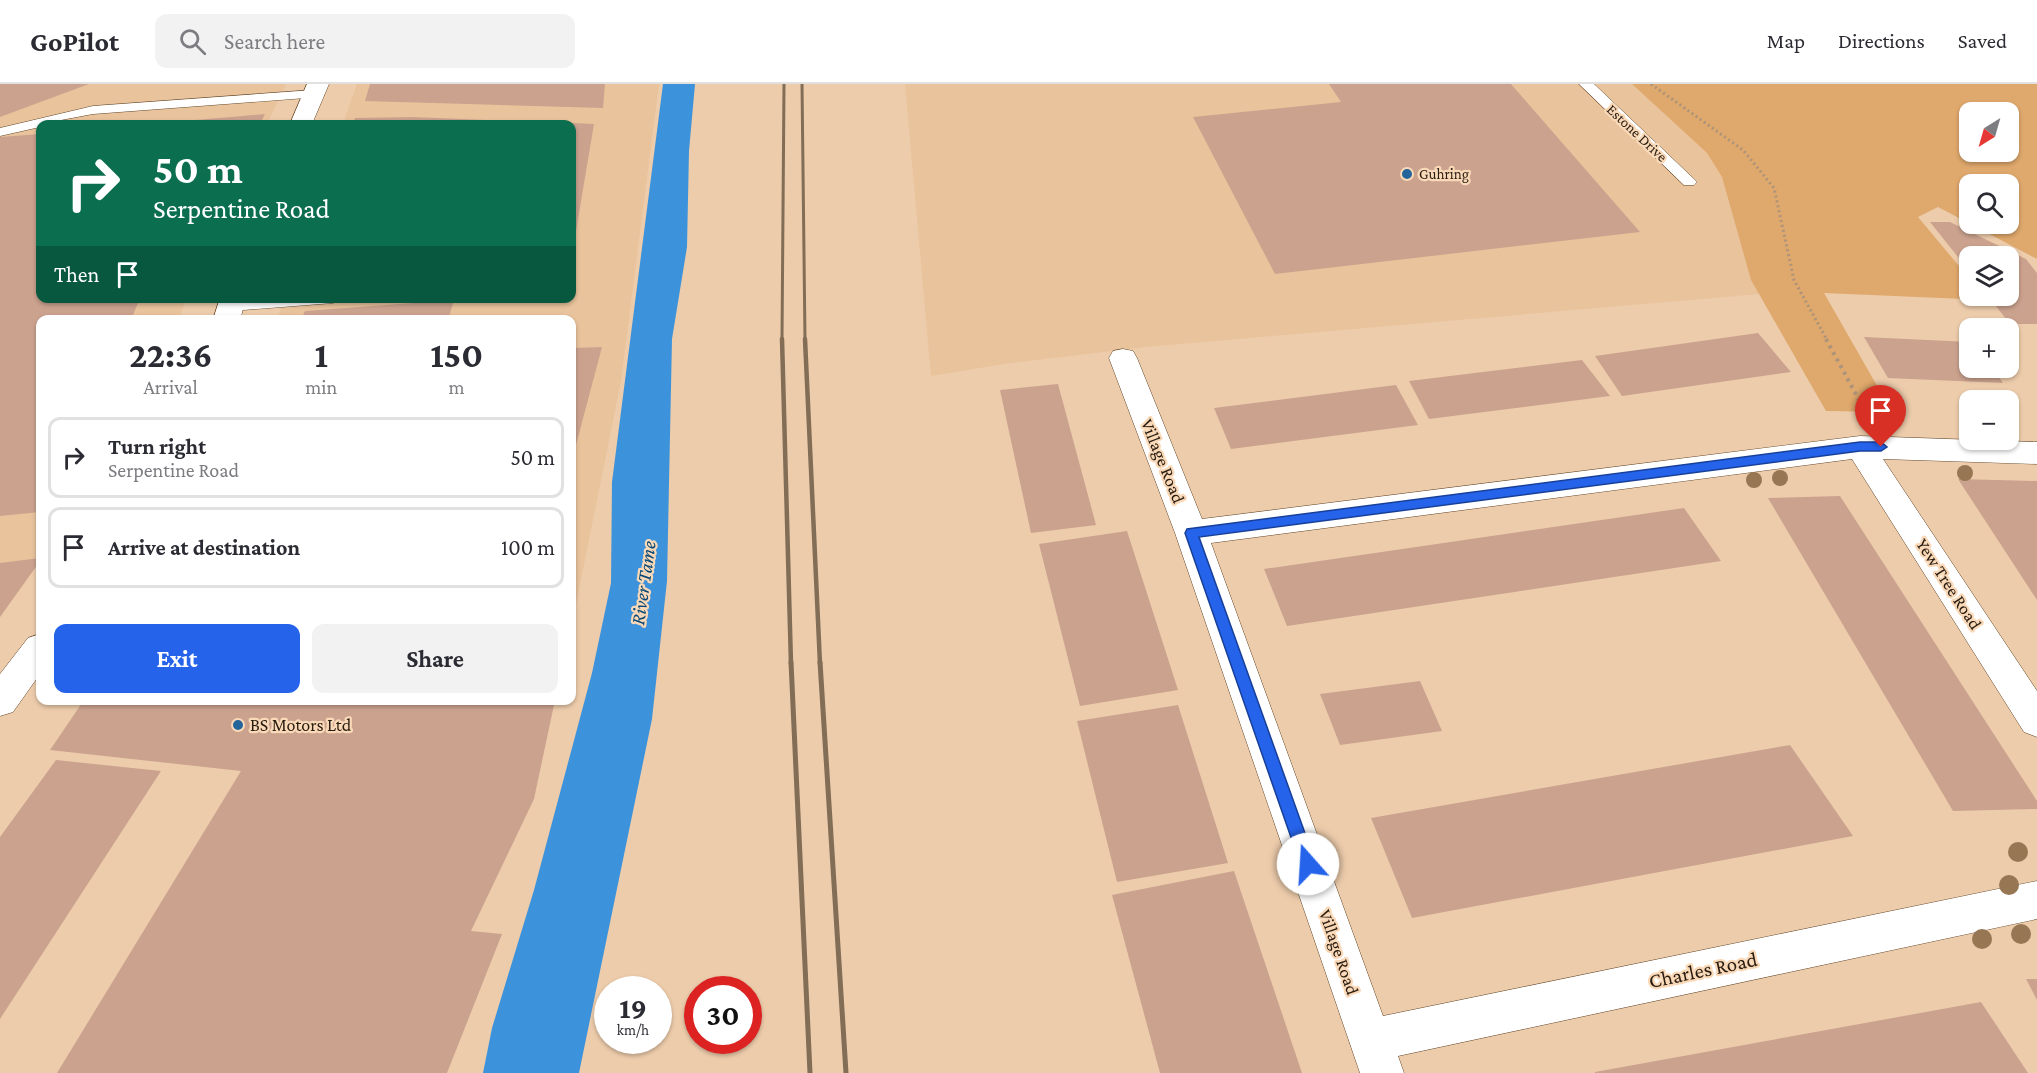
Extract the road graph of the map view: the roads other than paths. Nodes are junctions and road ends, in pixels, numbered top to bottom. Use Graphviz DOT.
graph roads {
  1 [pos="1586,84"];
  2 [pos="316,89"];
  3 [pos="51,120"];
  4 [pos="303,120"];
  5 [pos="36,123"];
  6 [pos="0,132"];
  7 [pos="1689,182"];
  8 [pos="282,303"];
  9 [pos="230,308"];
  10 [pos="1122,358"];
  11 [pos="1871,447"];
  12 [pos="2037,453"];
  13 [pos="1191,533"];
  14 [pos="36,653"];
  15 [pos="0,702"];
  16 [pos="2037,721"];
  17 [pos="2037,900"];
  18 [pos="1376,1057"];
  1 -- 7 [label="lane, Estone Drive"];
  2 -- 3 [label="lane"];
  2 -- 4 [label="street"];
  5 -- 6 [label="lane"];
  8 -- 9 [label="lane"];
  10 -- 13 [label="street, Village Road"];
  11 -- 12 [label="street"];
  11 -- 13 [label="street"];
  11 -- 16 [label="street, Yew Tree Road"];
  13 -- 18 [label="street, Village Road"];
  14 -- 15 [label="street"];
  17 -- 18 [label="street, Charles Road"];
}
